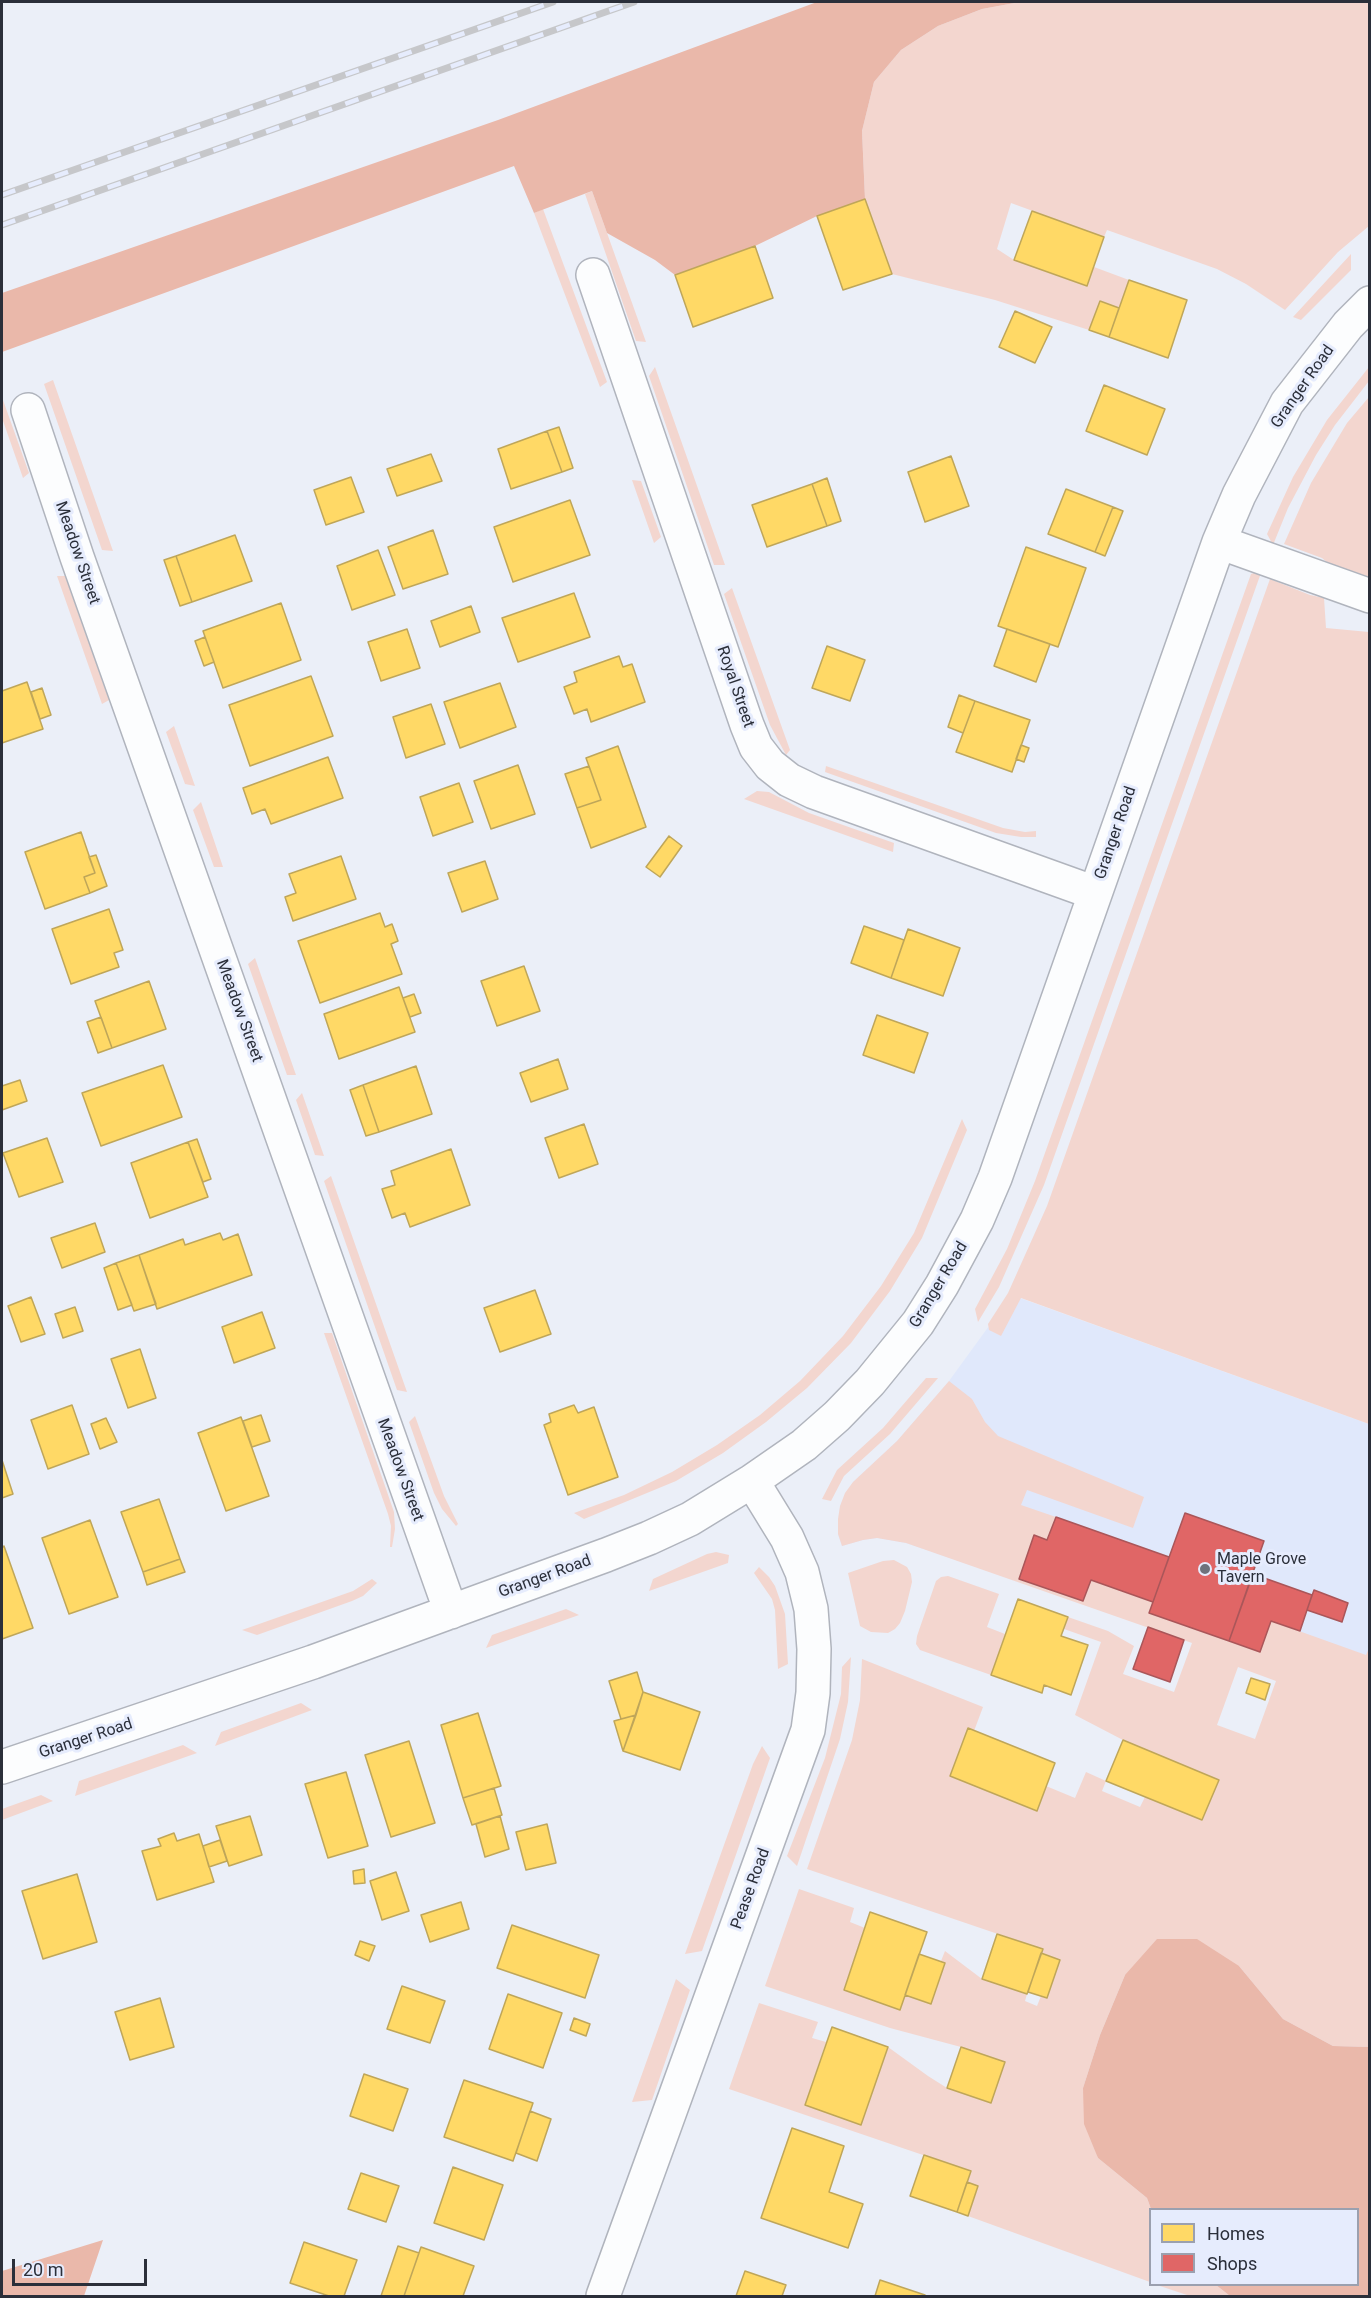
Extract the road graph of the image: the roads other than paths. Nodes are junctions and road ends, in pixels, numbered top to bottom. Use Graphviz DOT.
graph roads {
  1 [pos="592,275"];
  2 [pos="1370,303"];
  3 [pos="28,411"];
  4 [pos="1219,542"];
  5 [pos="1370,596"];
  6 [pos="1095,893"];
  7 [pos="752,1481"];
  8 [pos="451,1612"];
  9 [pos="2,1767"];
  10 [pos="603,2296"];
  1 -- 6 [label="street, Royal Street"];
  2 -- 4 [label="street, Granger Road"];
  3 -- 8 [label="street, Meadow Street"];
  4 -- 5 [label="street"];
  4 -- 6 [label="street, Granger Road"];
  6 -- 7 [label="street, Granger Road"];
  7 -- 8 [label="street, Granger Road"];
  7 -- 10 [label="street, Pease Road"];
  8 -- 9 [label="street, Granger Road"];
}
